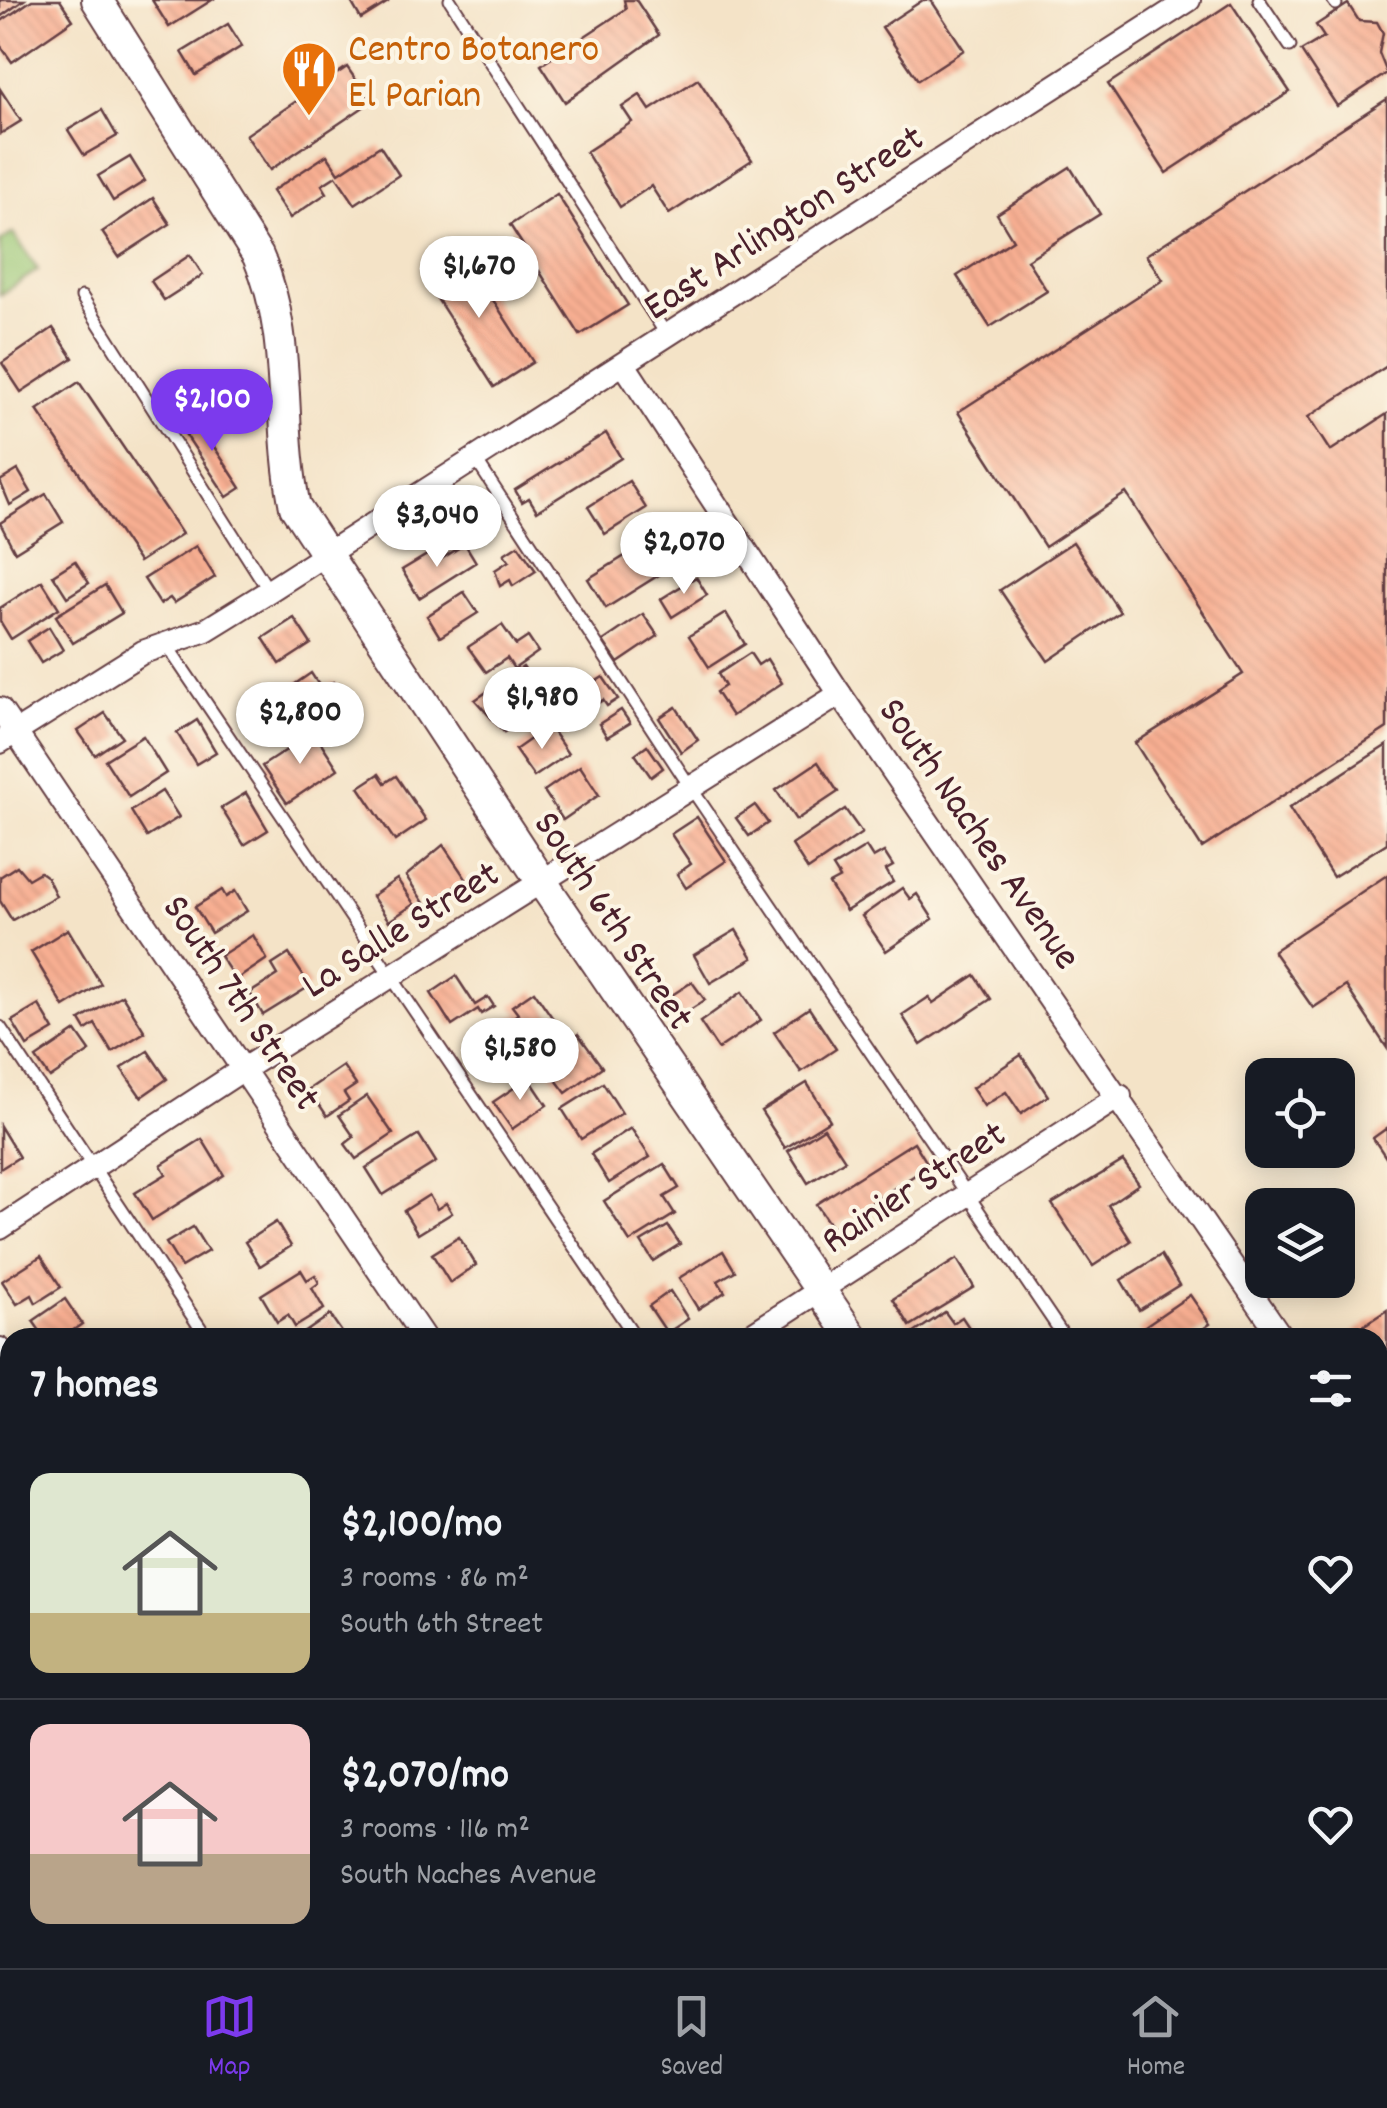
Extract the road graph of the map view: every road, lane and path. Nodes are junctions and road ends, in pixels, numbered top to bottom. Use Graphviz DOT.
graph roads {
  1 [pos="97,0"];
  2 [pos="450,0"];
  3 [pos="1190,0"];
  4 [pos="1260,0"];
  5 [pos="1290,46"];
  6 [pos="82,297"];
  7 [pos="668,338"];
  8 [pos="624,366"];
  9 [pos="476,460"];
  10 [pos="324,556"];
  11 [pos="269,591"];
  12 [pos="166,644"];
  13 [pos="840,694"];
  14 [pos="0,709"];
  15 [pos="8,737"];
  16 [pos="691,788"];
  17 [pos="542,882"];
  18 [pos="393,975"];
  19 [pos="0,1027"];
  20 [pos="245,1068"];
  21 [pos="1120,1096"];
  22 [pos="93,1167"];
  23 [pos="968,1194"];
  24 [pos="0,1228"];
  25 [pos="819,1290"];
  26 [pos="200,1328"];
  27 [pos="417,1328"];
  28 [pos="629,1328"];
  29 [pos="761,1328"];
  30 [pos="846,1328"];
  31 [pos="1058,1328"];
  32 [pos="1275,1328"];
  1 -- 10 [label="street, South 6th Street"];
  2 -- 7 [label="lane"];
  3 -- 7 [label="street, East Arlington Street"];
  4 -- 5 [label="lane"];
  6 -- 11 [label="lane"];
  7 -- 8 [label="street, East Arlington Street"];
  8 -- 9 [label="street, East Arlington Street"];
  8 -- 13 [label="street, South Naches Avenue"];
  9 -- 10 [label="street, East Arlington Street"];
  9 -- 16 [label="lane"];
  10 -- 11 [label="street, East Arlington Street"];
  10 -- 17 [label="street, South 6th Street"];
  11 -- 12 [label="street, East Arlington Street"];
  12 -- 15 [label="street, East Arlington Street"];
  12 -- 18 [label="lane"];
  13 -- 16 [label="street, La Salle Street"];
  13 -- 21 [label="street, South Naches Avenue"];
  14 -- 15 [label="street, South 7th Street"];
  15 -- 20 [label="street, South 7th Street"];
  16 -- 17 [label="street, La Salle Street"];
  16 -- 23 [label="lane"];
  17 -- 18 [label="street, La Salle Street"];
  17 -- 25 [label="street, South 6th Street"];
  18 -- 20 [label="street, La Salle Street"];
  18 -- 28 [label="lane"];
  19 -- 22 [label="lane"];
  20 -- 22 [label="street, La Salle Street"];
  20 -- 27 [label="street, South 7th Street"];
  21 -- 23 [label="street, Rainier Street"];
  21 -- 32 [label="street, South Naches Avenue"];
  22 -- 24 [label="street, La Salle Street"];
  22 -- 26 [label="lane"];
  23 -- 25 [label="street, Rainier Street"];
  23 -- 31 [label="lane"];
  25 -- 29 [label="street, Rainier Street"];
  25 -- 30 [label="street, South 6th Street"];
}
